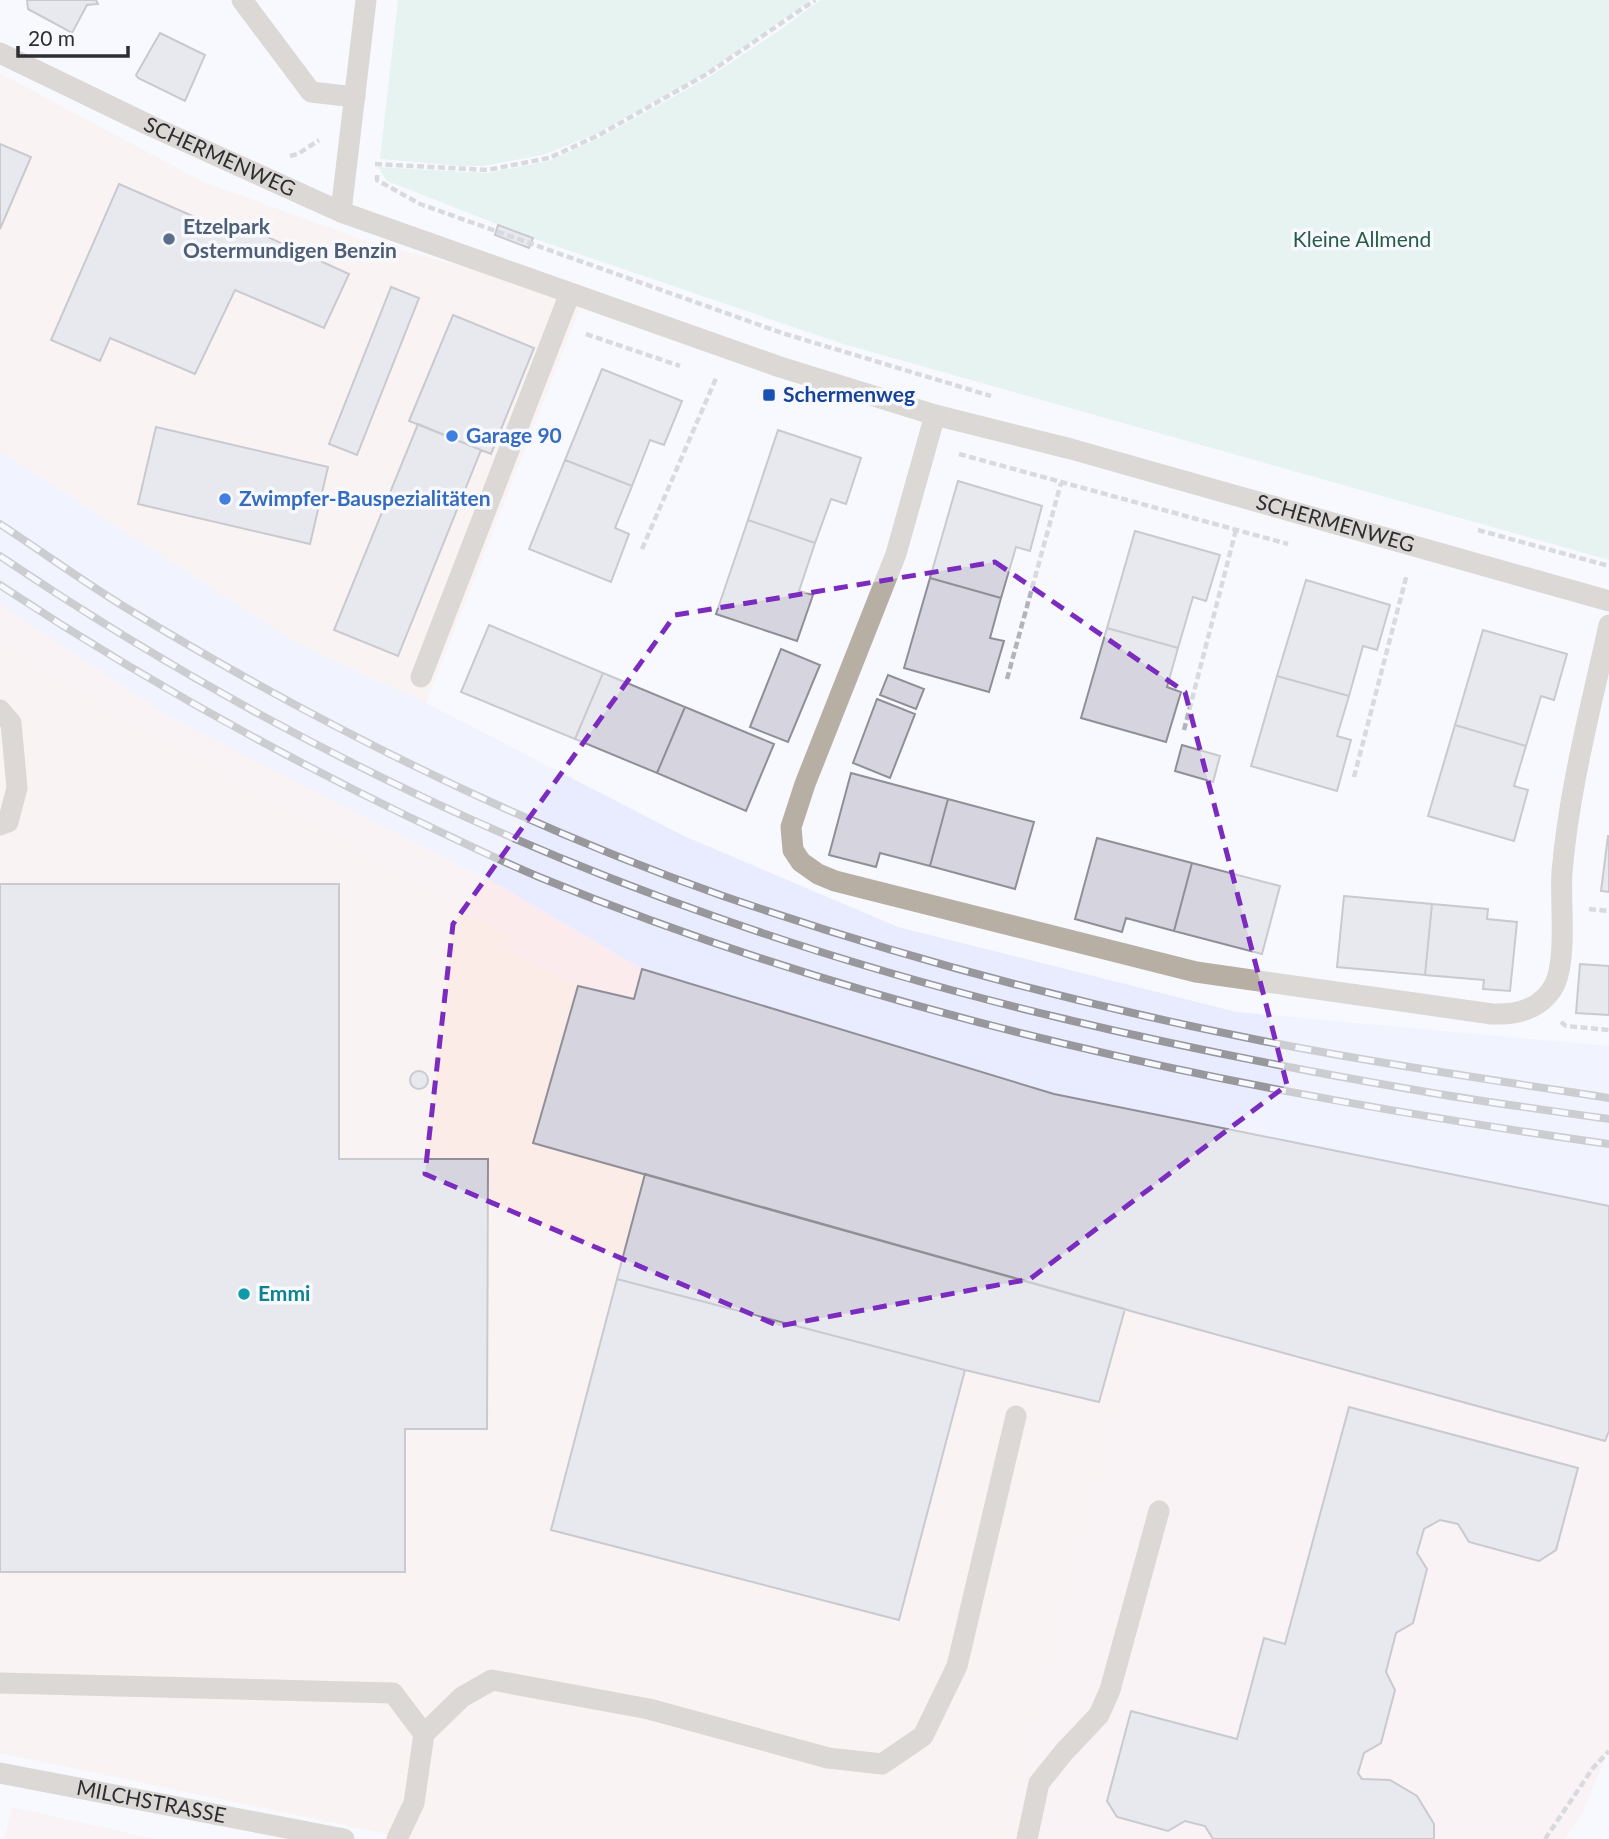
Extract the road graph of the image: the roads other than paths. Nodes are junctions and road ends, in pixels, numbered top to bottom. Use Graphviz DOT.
graph roads {
  1 [pos="242,0"];
  2 [pos="366,0"];
  3 [pos="0,53"];
  4 [pos="355,97"];
  5 [pos="341,212"];
  6 [pos="570,292"];
  7 [pos="935,415"];
  8 [pos="1609,601"];
  9 [pos="1609,625"];
  10 [pos="421,677"];
  11 [pos="0,710"];
  12 [pos="0,825"];
  13 [pos="1016,1416"];
  14 [pos="1159,1511"];
  15 [pos="0,1683"];
  16 [pos="424,1734"];
  17 [pos="0,1773"];
  18 [pos="344,1839"];
  19 [pos="397,1839"];
  20 [pos="1027,1839"];
  1 -- 4 [label="street"];
  2 -- 4 [label="street"];
  3 -- 5 [label="street, SCHERMENWEG"];
  4 -- 5 [label="street"];
  5 -- 6 [label="street, SCHERMENWEG"];
  6 -- 7 [label="street, SCHERMENWEG"];
  6 -- 10 [label="street"];
  7 -- 8 [label="street, SCHERMENWEG"];
  7 -- 9 [label="street"];
  11 -- 12 [label="street"];
  13 -- 16 [label="street"];
  14 -- 20 [label="street"];
  15 -- 16 [label="street"];
  16 -- 19 [label="street"];
  17 -- 18 [label="street, MILCHSTRASSE"];
}
